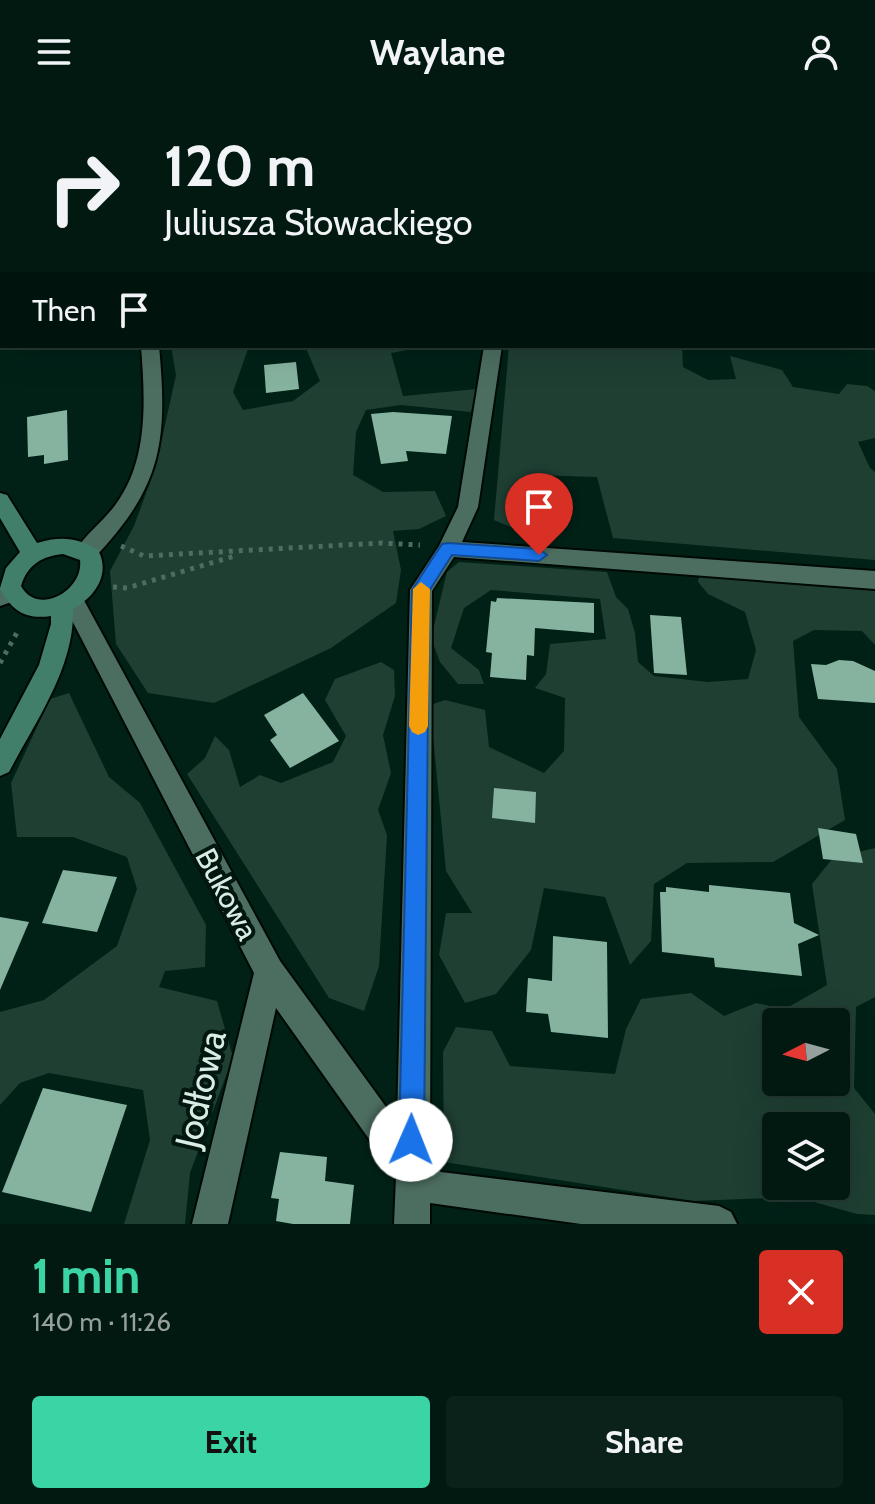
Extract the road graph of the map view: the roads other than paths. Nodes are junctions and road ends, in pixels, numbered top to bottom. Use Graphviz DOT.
graph roads {
  1 [pos="150,348"];
  2 [pos="493,348"];
  3 [pos="0,500"];
  4 [pos="94,545"];
  5 [pos="448,549"];
  6 [pos="32,554"];
  7 [pos="875,580"];
  8 [pos="74,596"];
  9 [pos="14,599"];
  10 [pos="0,764"];
  11 [pos="269,972"];
  12 [pos="411,1170"];
  13 [pos="210,1224"];
  14 [pos="412,1224"];
  15 [pos="719,1224"];
  1 -- 4 [label="street"];
  2 -- 5 [label="street"];
  3 -- 6 [label="street"];
  4 -- 6 [label="street"];
  4 -- 8 [label="street"];
  5 -- 7 [label="street"];
  5 -- 12 [label="street"];
  6 -- 9 [label="street"];
  8 -- 9 [label="street"];
  8 -- 10 [label="street"];
  8 -- 11 [label="street, Bukowa"];
  11 -- 12 [label="street, Bukowa"];
  11 -- 13 [label="street, Jodłowa"];
  12 -- 14 [label="street"];
  12 -- 15 [label="street"];
}
